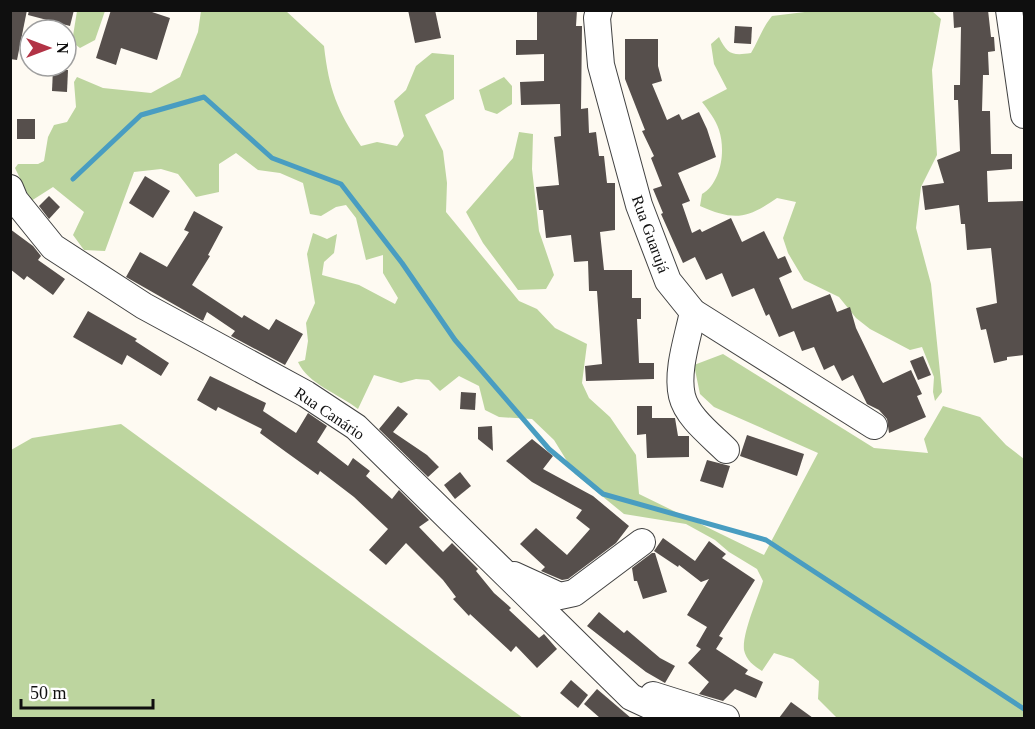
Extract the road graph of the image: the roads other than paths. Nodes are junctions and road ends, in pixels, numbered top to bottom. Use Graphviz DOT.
graph roads {
  1 [pos="600,10"];
  2 [pos="1009,10"];
  3 [pos="1024,115"];
  4 [pos="10,188"];
  5 [pos="693,312"];
  6 [pos="874,426"];
  7 [pos="726,450"];
  8 [pos="642,542"];
  9 [pos="496,567"];
  10 [pos="618,685"];
  11 [pos="676,718"];
  12 [pos="726,718"];
  1 -- 5 [label="street, Rua Guarujá"];
  2 -- 3 [label="street"];
  4 -- 9 [label="street, Rua Canário"];
  5 -- 6 [label="street, Rua Guarujá"];
  5 -- 7 [label="street"];
  8 -- 9 [label="street"];
  9 -- 10 [label="street, Rua Canário"];
  10 -- 11 [label="street, Rua Canário"];
  10 -- 12 [label="street, Rua Canário"];
}
